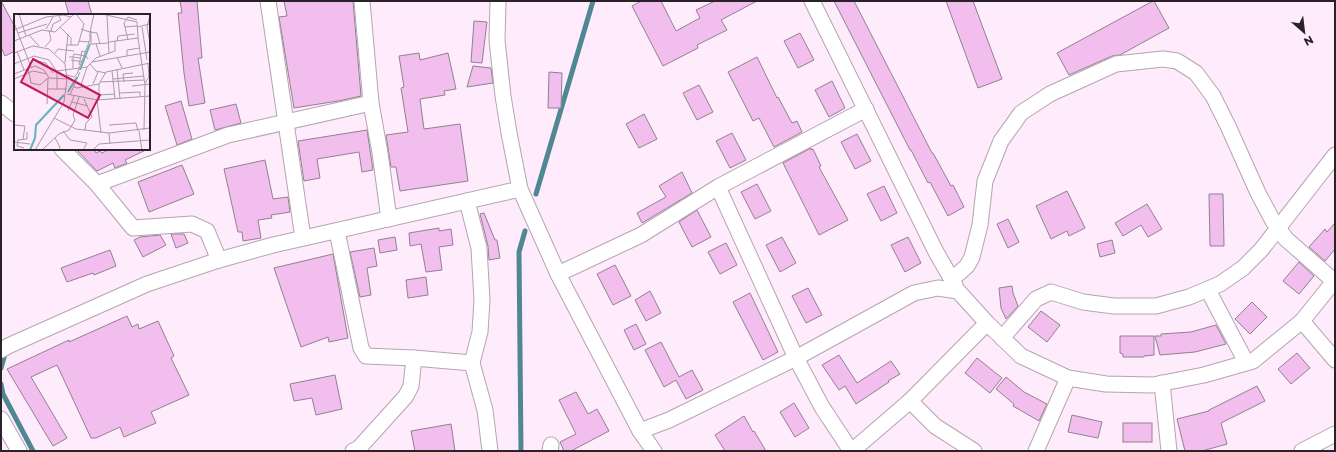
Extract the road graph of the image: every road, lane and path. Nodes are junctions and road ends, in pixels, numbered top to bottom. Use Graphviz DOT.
graph roads {
  1 [pos="268,1"];
  2 [pos="362,1"];
  3 [pos="498,1"];
  4 [pos="812,1"];
  5 [pos="1,103"];
  6 [pos="372,103"];
  7 [pos="866,109"];
  8 [pos="14,113"];
  9 [pos="285,123"];
  10 [pos="63,150"];
  11 [pos="1335,155"];
  12 [pos="97,184"];
  13 [pos="718,187"];
  14 [pos="520,189"];
  15 [pos="467,201"];
  16 [pos="389,219"];
  17 [pos="1277,227"];
  18 [pos="337,231"];
  19 [pos="303,238"];
  20 [pos="219,260"];
  21 [pos="558,274"];
  22 [pos="950,276"];
  23 [pos="1335,281"];
  24 [pos="1208,290"];
  25 [pos="958,291"];
  26 [pos="1302,321"];
  27 [pos="987,322"];
  28 [pos="1002,338"];
  29 [pos="3,344"];
  30 [pos="414,358"];
  31 [pos="796,358"];
  32 [pos="1335,360"];
  33 [pos="1246,362"];
  34 [pos="472,363"];
  35 [pos="1068,378"];
  36 [pos="1162,384"];
  37 [pos="910,401"];
  38 [pos="1,419"];
  39 [pos="640,431"];
  40 [pos="1335,434"];
  41 [pos="369,436"];
  42 [pos="16,450"];
  43 [pos="353,451"];
  44 [pos="372,451"];
  45 [pos="490,451"];
  46 [pos="654,451"];
  47 [pos="851,451"];
  48 [pos="974,451"];
  49 [pos="1036,451"];
  50 [pos="1169,451"];
  51 [pos="1302,451"];
  1 -- 9 [label="street"];
  2 -- 6 [label="street"];
  3 -- 14 [label="street"];
  4 -- 7 [label="street"];
  5 -- 8 [label="street"];
  6 -- 9 [label="street"];
  6 -- 16 [label="street"];
  7 -- 13 [label="street"];
  7 -- 22 [label="street"];
  9 -- 12 [label="street"];
  9 -- 19 [label="street"];
  10 -- 12 [label="street"];
  11 -- 17 [label="street"];
  12 -- 20 [label="street"];
  13 -- 21 [label="street"];
  13 -- 31 [label="street"];
  14 -- 15 [label="street"];
  14 -- 21 [label="street"];
  15 -- 16 [label="street"];
  15 -- 34 [label="street"];
  16 -- 18 [label="street"];
  17 -- 22 [label="street"];
  17 -- 23 [label="street"];
  17 -- 24 [label="street"];
  18 -- 19 [label="street"];
  18 -- 30 [label="street"];
  19 -- 20 [label="street"];
  20 -- 29 [label="street"];
  21 -- 39 [label="street"];
  22 -- 25 [label="street"];
  23 -- 26 [label="street"];
  24 -- 28 [label="street"];
  24 -- 33 [label="street"];
  25 -- 27 [label="street"];
  25 -- 31 [label="street"];
  26 -- 32 [label="street"];
  26 -- 33 [label="street"];
  27 -- 28 [label="street"];
  27 -- 37 [label="street"];
  28 -- 35 [label="street"];
  30 -- 34 [label="street"];
  30 -- 41 [label="street"];
  31 -- 39 [label="street"];
  31 -- 47 [label="street"];
  33 -- 36 [label="street"];
  34 -- 45 [label="street"];
  35 -- 36 [label="street"];
  35 -- 49 [label="street"];
  36 -- 50 [label="street"];
  37 -- 47 [label="street"];
  37 -- 48 [label="street"];
  38 -- 42 [label="street"];
  39 -- 46 [label="street"];
  40 -- 51 [label="street"];
  41 -- 43 [label="street"];
  41 -- 44 [label="street"];
}
